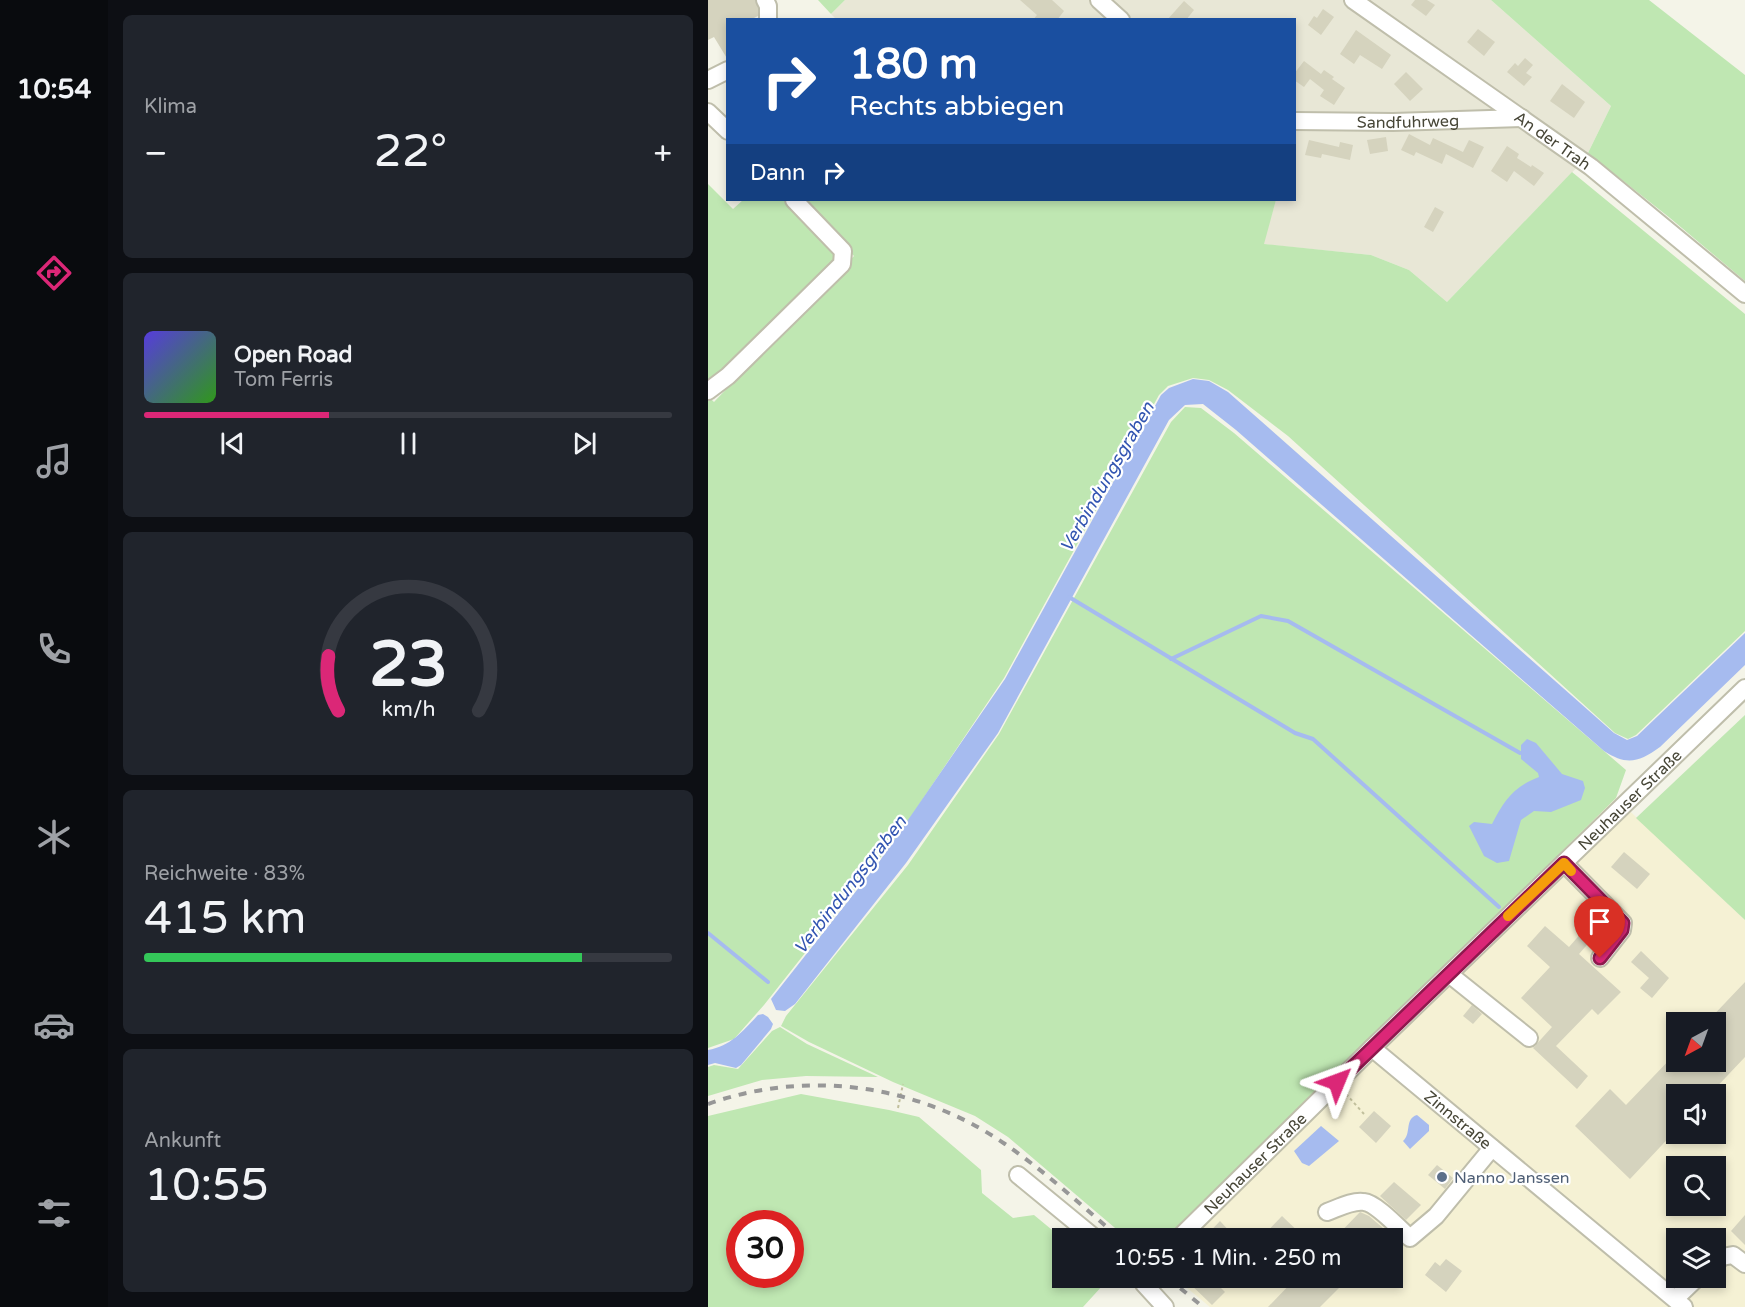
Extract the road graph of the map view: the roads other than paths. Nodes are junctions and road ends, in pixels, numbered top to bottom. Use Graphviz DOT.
graph roads {
  1 [pos="765,0"];
  2 [pos="1099,0"];
  3 [pos="1353,0"];
  4 [pos="768,18"];
  5 [pos="1119,18"];
  6 [pos="726,71"];
  7 [pos="708,80"];
  8 [pos="708,112"];
  9 [pos="1522,118"];
  10 [pos="1296,121"];
  11 [pos="726,129"];
  12 [pos="795,201"];
  13 [pos="1745,294"];
  14 [pos="708,391"];
  15 [pos="1745,688"];
  16 [pos="1564,863"];
  17 [pos="1600,958"];
  18 [pos="1449,974"];
  19 [pos="1529,1038"];
  20 [pos="1372,1048"];
  21 [pos="1492,1148"];
  22 [pos="1018,1175"];
  23 [pos="1327,1212"];
  24 [pos="1083,1228"];
  25 [pos="1189,1228"];
  26 [pos="1726,1256"];
  27 [pos="1745,1264"];
  28 [pos="1148,1288"];
  29 [pos="1690,1288"];
  30 [pos="1680,1303"];
  31 [pos="1165,1307"];
  1 -- 4 [label="street"];
  2 -- 5 [label="street"];
  3 -- 9 [label="street, An der Trah"];
  6 -- 7 [label="street"];
  8 -- 11 [label="street"];
  9 -- 10 [label="street, Sandfuhrweg"];
  9 -- 13 [label="street, An der Trah"];
  12 -- 14 [label="street"];
  15 -- 16 [label="street, Neuhauser Straße"];
  16 -- 17 [label="street"];
  16 -- 18 [label="street, Neuhauser Straße"];
  18 -- 19 [label="street"];
  18 -- 20 [label="street, Neuhauser Straße"];
  20 -- 21 [label="street, Zinnstraße"];
  20 -- 25 [label="street, Neuhauser Straße"];
  21 -- 23 [label="street"];
  21 -- 30 [label="street, Zinnstraße"];
  22 -- 24 [label="street"];
  26 -- 27 [label="street"];
  28 -- 31 [label="street"];
  29 -- 30 [label="street"];
}
